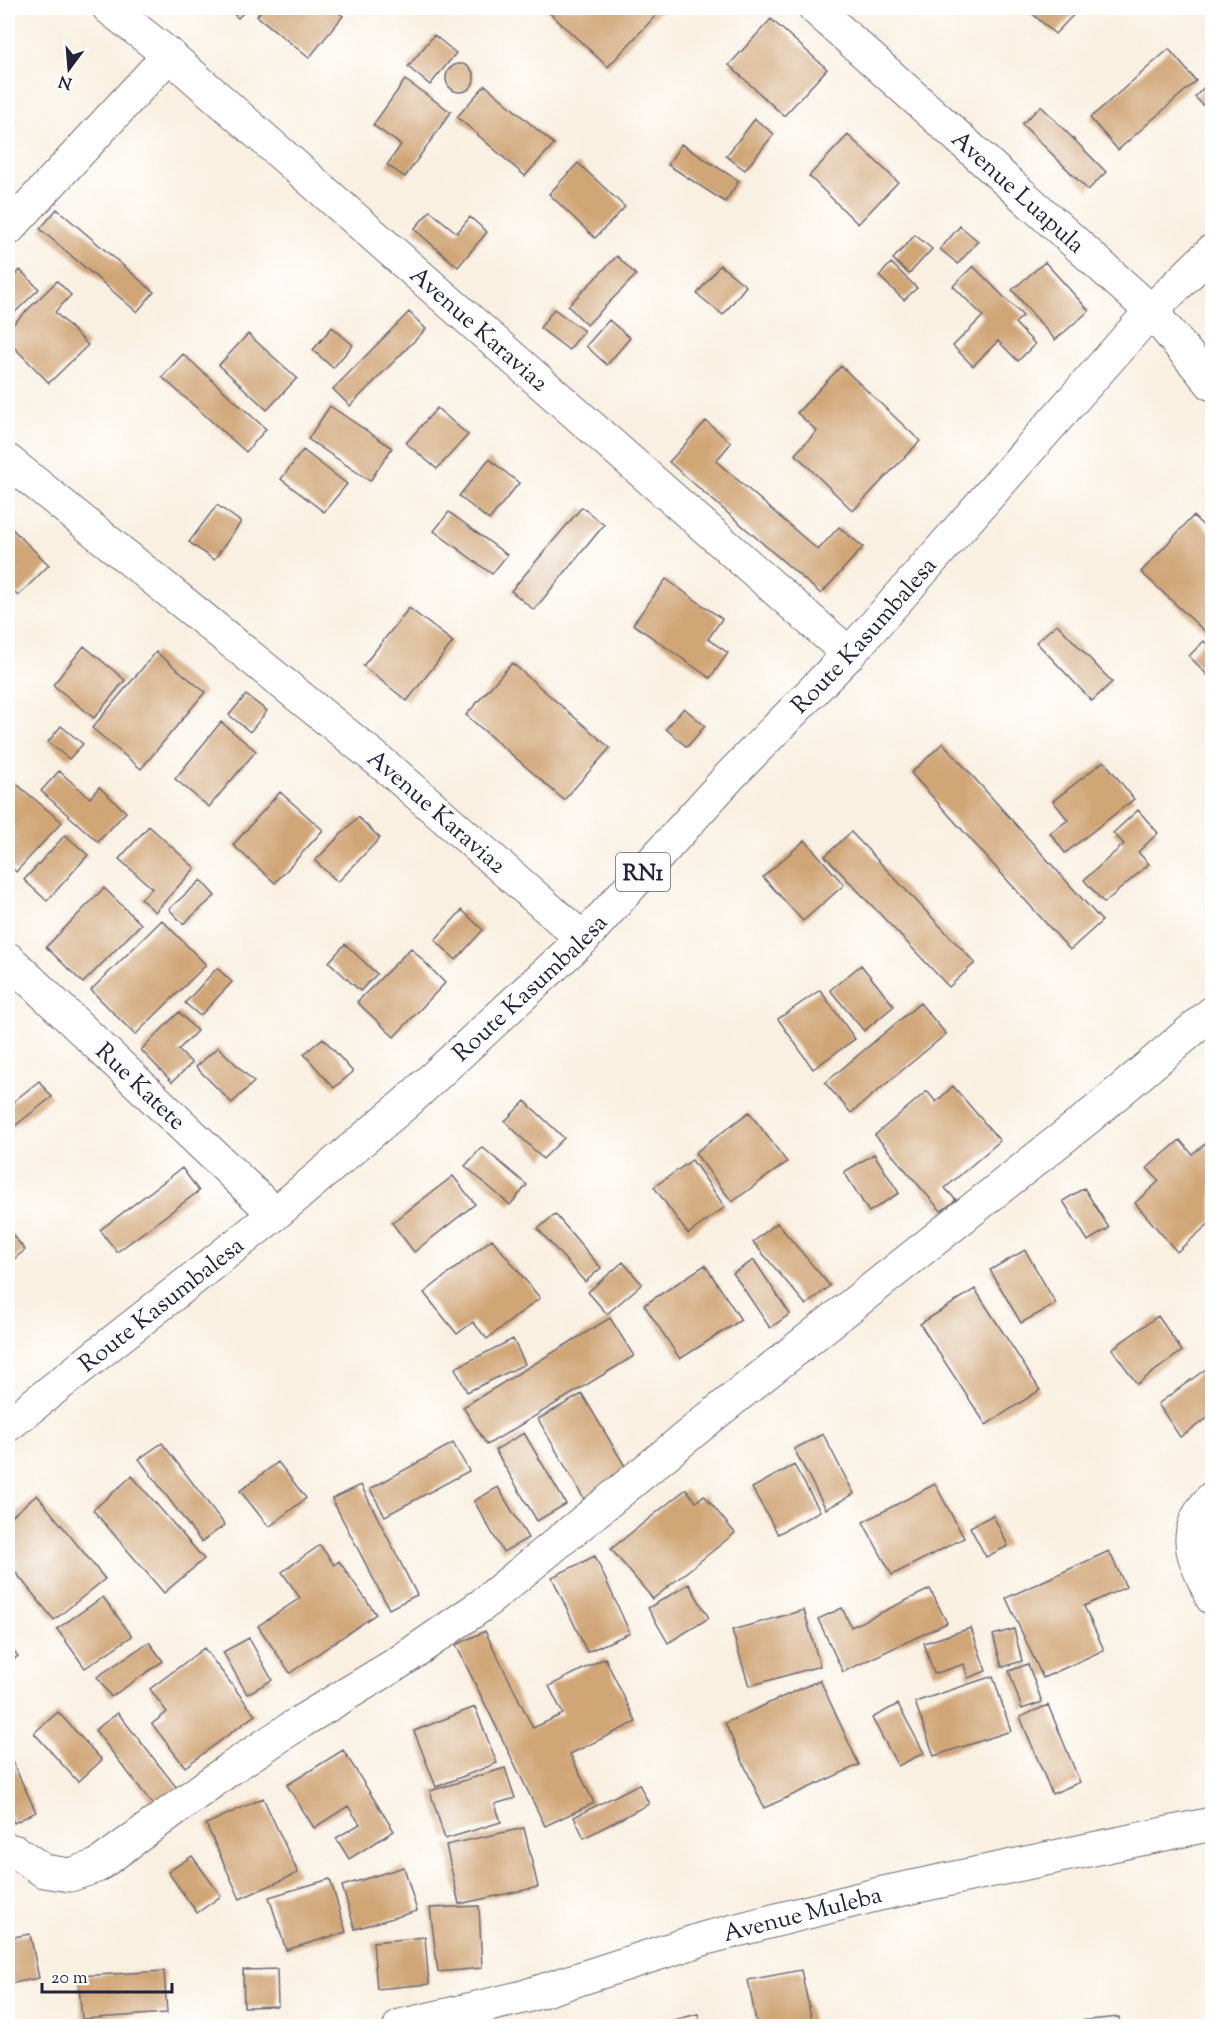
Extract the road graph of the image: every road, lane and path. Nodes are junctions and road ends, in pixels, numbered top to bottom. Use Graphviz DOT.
graph roads {
  1 [pos="815,8"];
  2 [pos="125,12"];
  3 [pos="169,55"];
  4 [pos="8,229"];
  5 [pos="1212,251"];
  6 [pos="1151,311"];
  7 [pos="1212,384"];
  8 [pos="8,461"];
  9 [pos="849,654"];
  10 [pos="583,939"];
  11 [pos="8,959"];
  12 [pos="1212,1013"];
  13 [pos="275,1214"];
  14 [pos="8,1424"];
  15 [pos="1212,1498"];
  16 [pos="1212,1598"];
  17 [pos="1212,1824"];
  18 [pos="8,1850"];
  19 [pos="400,2026"];
  1 -- 6 [label="main road, Avenue Luapula"];
  2 -- 3 [label="main road, Avenue Karavia2"];
  3 -- 4 [label="main road"];
  3 -- 9 [label="main road, Avenue Karavia2"];
  5 -- 6 [label="main road, Route Kasumbalesa / RN1"];
  6 -- 7 [label="main road, Avenue Luapula"];
  6 -- 9 [label="main road, Route Kasumbalesa / RN1"];
  8 -- 10 [label="main road, Avenue Karavia2"];
  9 -- 10 [label="main road, Route Kasumbalesa / RN1"];
  10 -- 13 [label="main road, Route Kasumbalesa / RN1"];
  11 -- 13 [label="main road, Rue Katete"];
  12 -- 18 [label="main road"];
  13 -- 14 [label="main road, Route Kasumbalesa / RN1"];
  15 -- 16 [label="main road"];
  17 -- 19 [label="main road, Avenue Muleba"];
}
